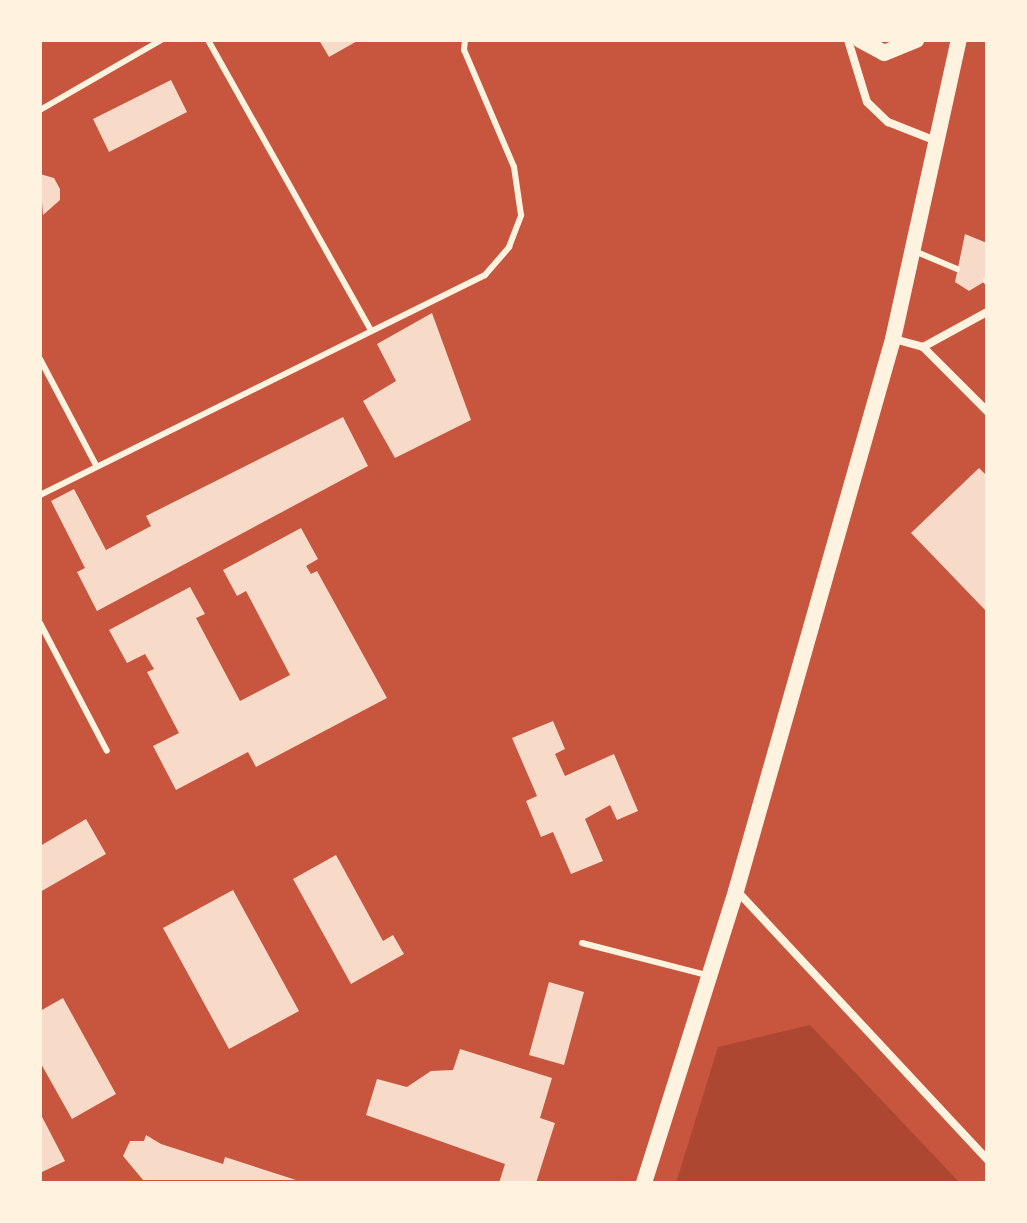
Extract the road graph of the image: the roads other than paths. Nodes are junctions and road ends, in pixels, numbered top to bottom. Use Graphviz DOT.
graph roads {
  1 [pos="161,40"];
  2 [pos="208,40"];
  3 [pos="465,40"];
  4 [pos="848,40"];
  5 [pos="860,40"];
  6 [pos="917,40"];
  7 [pos="959,40"];
  8 [pos="40,110"];
  9 [pos="936,141"];
  10 [pos="912,250"];
  11 [pos="957,269"];
  12 [pos="987,312"];
  13 [pos="370,329"];
  14 [pos="893,339"];
  15 [pos="923,347"];
  16 [pos="40,359"];
  17 [pos="987,411"];
  18 [pos="96,465"];
  19 [pos="40,495"];
  20 [pos="40,623"];
  21 [pos="107,751"];
  22 [pos="736,891"];
  23 [pos="582,943"];
  24 [pos="711,976"];
  25 [pos="987,1159"];
  26 [pos="644,1183"];
  1 -- 8 [label="lane"];
  2 -- 13 [label="lane"];
  3 -- 13 [label="lane"];
  4 -- 9 [label="street"];
  5 -- 6 [label="main road"];
  7 -- 9 [label="main road"];
  9 -- 10 [label="main road"];
  10 -- 11 [label="lane"];
  10 -- 14 [label="main road"];
  12 -- 15 [label="street"];
  13 -- 18 [label="lane"];
  14 -- 15 [label="street"];
  14 -- 22 [label="main road"];
  15 -- 17 [label="street"];
  16 -- 18 [label="lane"];
  18 -- 19 [label="lane"];
  20 -- 21 [label="lane"];
  22 -- 24 [label="main road"];
  22 -- 25 [label="street"];
  23 -- 24 [label="lane"];
  24 -- 26 [label="main road"];
}
